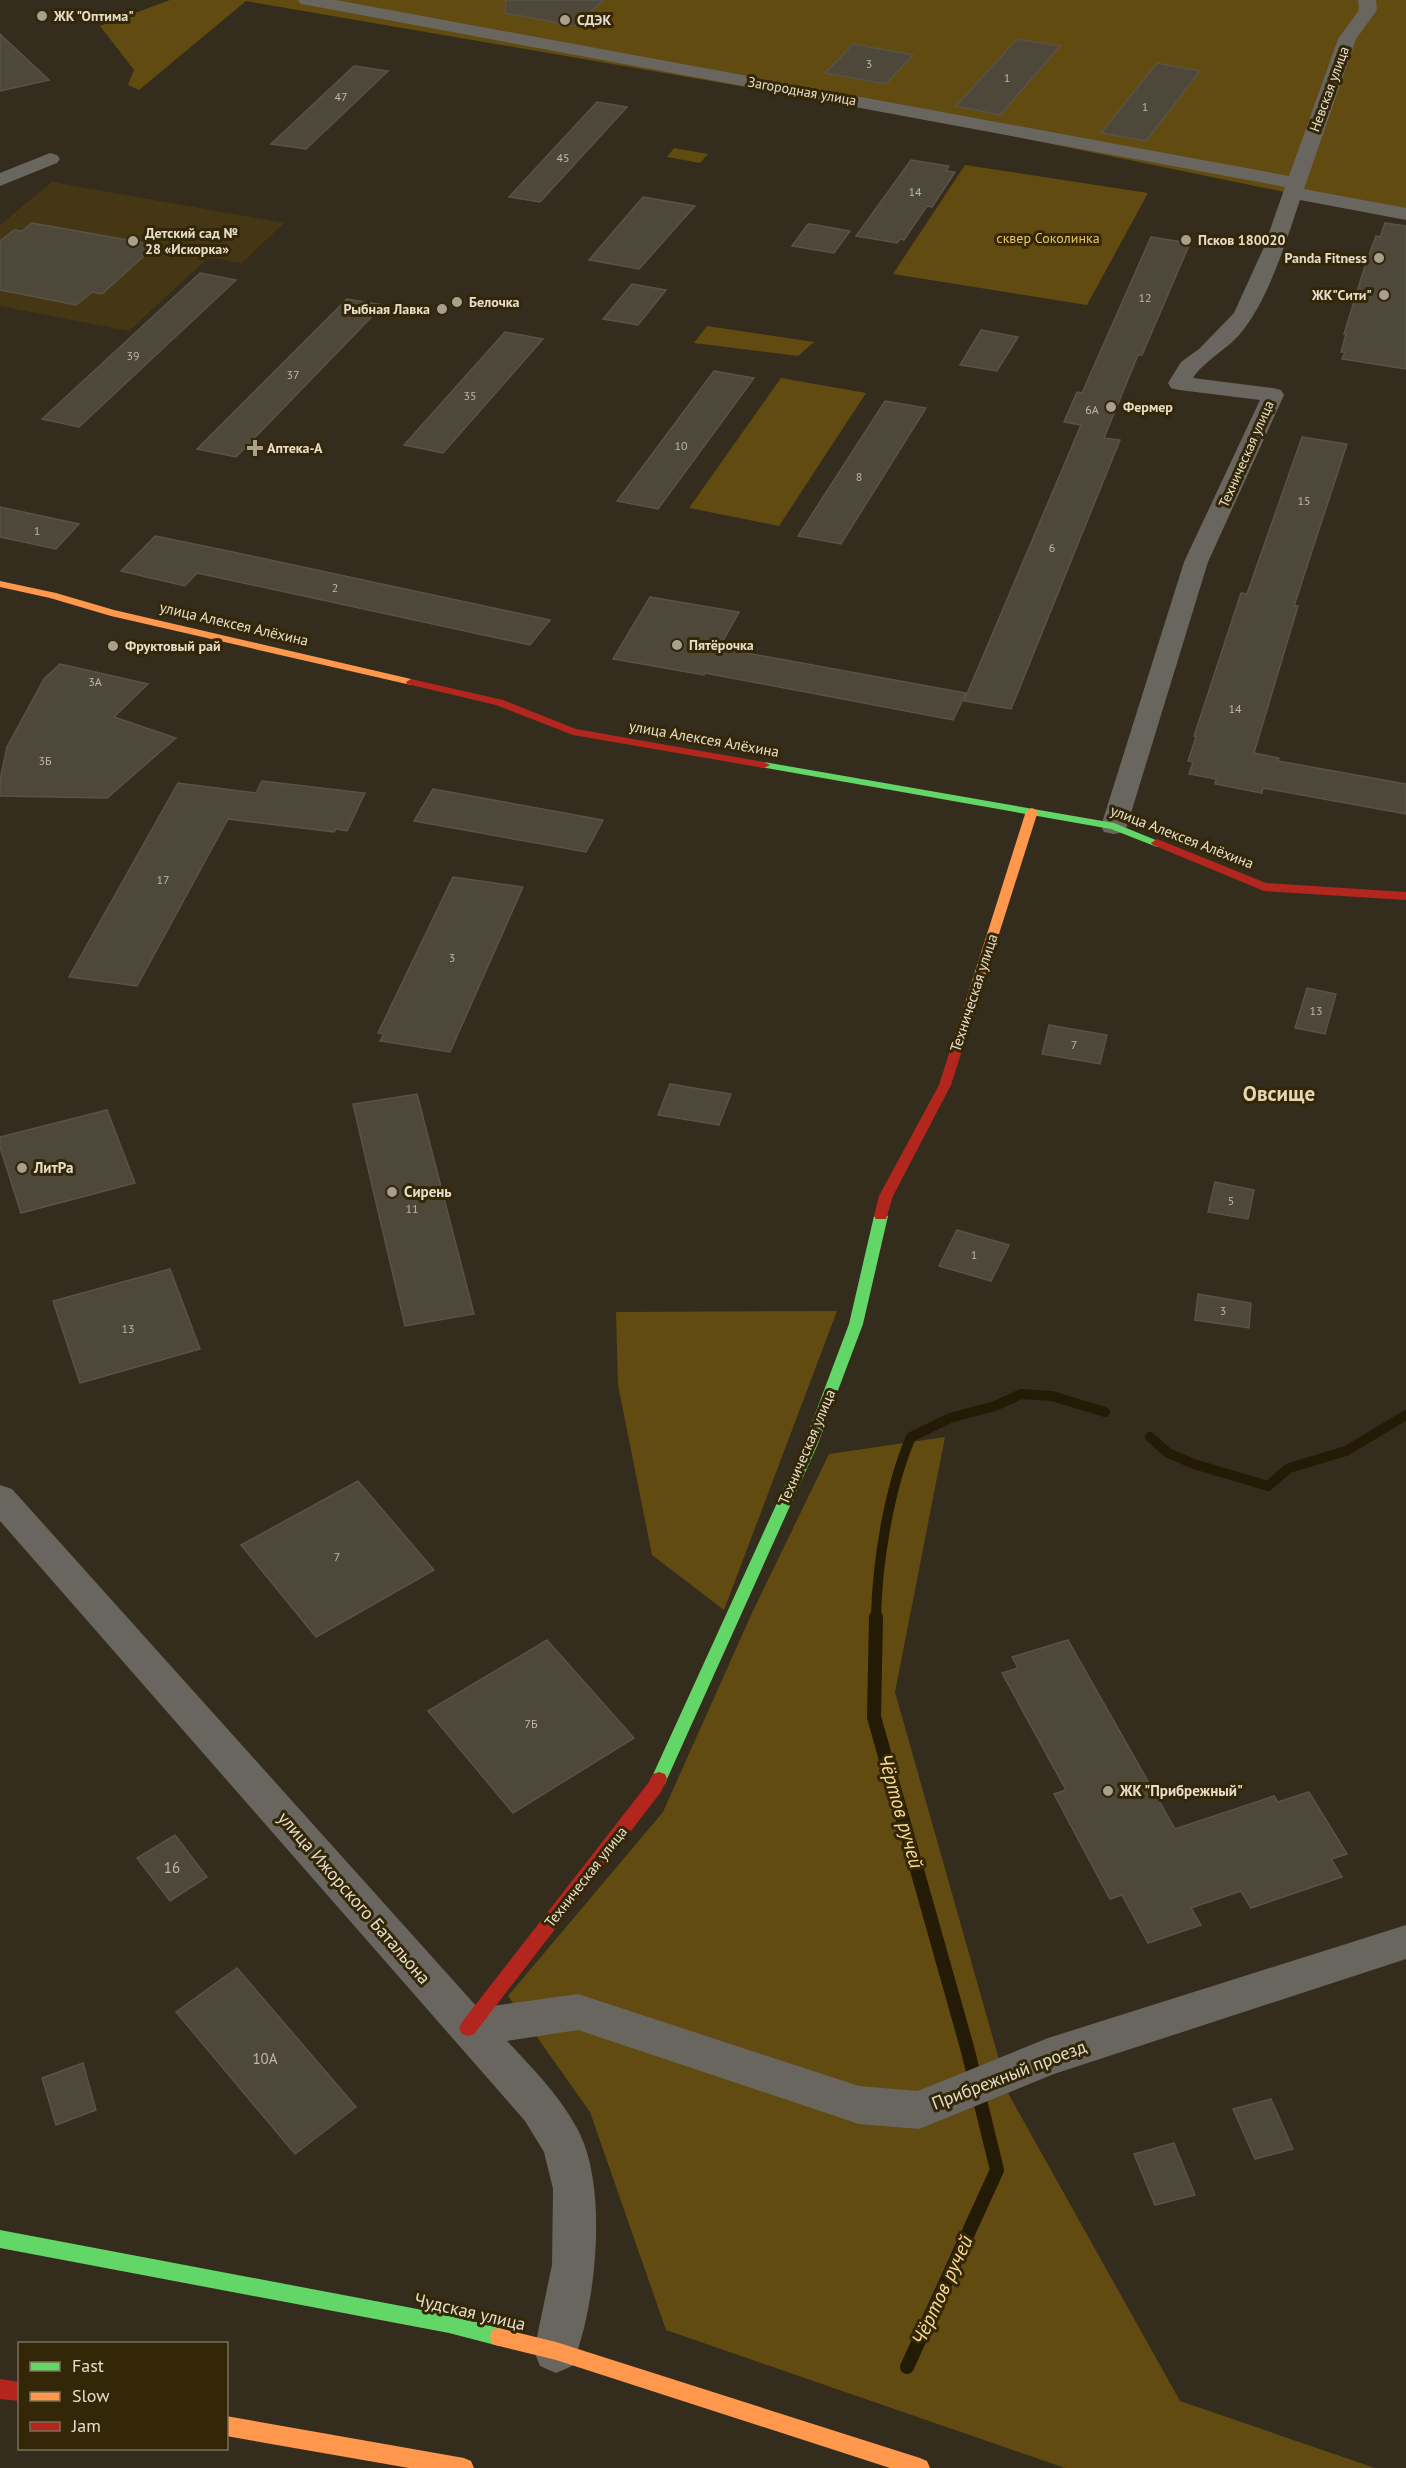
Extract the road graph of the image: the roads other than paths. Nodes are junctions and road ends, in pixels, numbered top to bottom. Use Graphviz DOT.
graph roads {
  1 [pos="307,0"];
  2 [pos="1367,0"];
  3 [pos="50,159"];
  4 [pos="0,180"];
  5 [pos="1294,188"];
  6 [pos="1406,214"];
  7 [pos="0,584"];
  8 [pos="1032,811"];
  9 [pos="1114,826"];
  10 [pos="1406,896"];
  11 [pos="0,1498"];
  12 [pos="1406,1942"];
  13 [pos="468,2028"];
  14 [pos="0,2239"];
  15 [pos="556,2351"];
  16 [pos="0,2389"];
  17 [pos="18,2391"];
  18 [pos="228,2426"];
  19 [pos="464,2468"];
  20 [pos="920,2468"];
  1 -- 5 [label="street, Загородная улица"];
  2 -- 5 [label="street, Невская улица"];
  3 -- 4 [label="street"];
  5 -- 6 [label="street, Загородная улица"];
  5 -- 9 [label="street, Техническая улица"];
  7 -- 8 [label="main road, улица Алексея Алёхина"];
  8 -- 9 [label="main road, улица Алексея Алёхина"];
  8 -- 13 [label="main road, Техническая улица"];
  9 -- 10 [label="main road, улица Алексея Алёхина"];
  11 -- 13 [label="street, улица Ижорского Батальона"];
  12 -- 13 [label="street, Прибрежный проезд"];
  13 -- 15 [label="street, улица Ижорского Батальона"];
  14 -- 15 [label="main road, Чудская улица"];
  15 -- 20 [label="main road, Чудская улица"];
  16 -- 17 [label="main road"];
  18 -- 19 [label="main road"];
}
